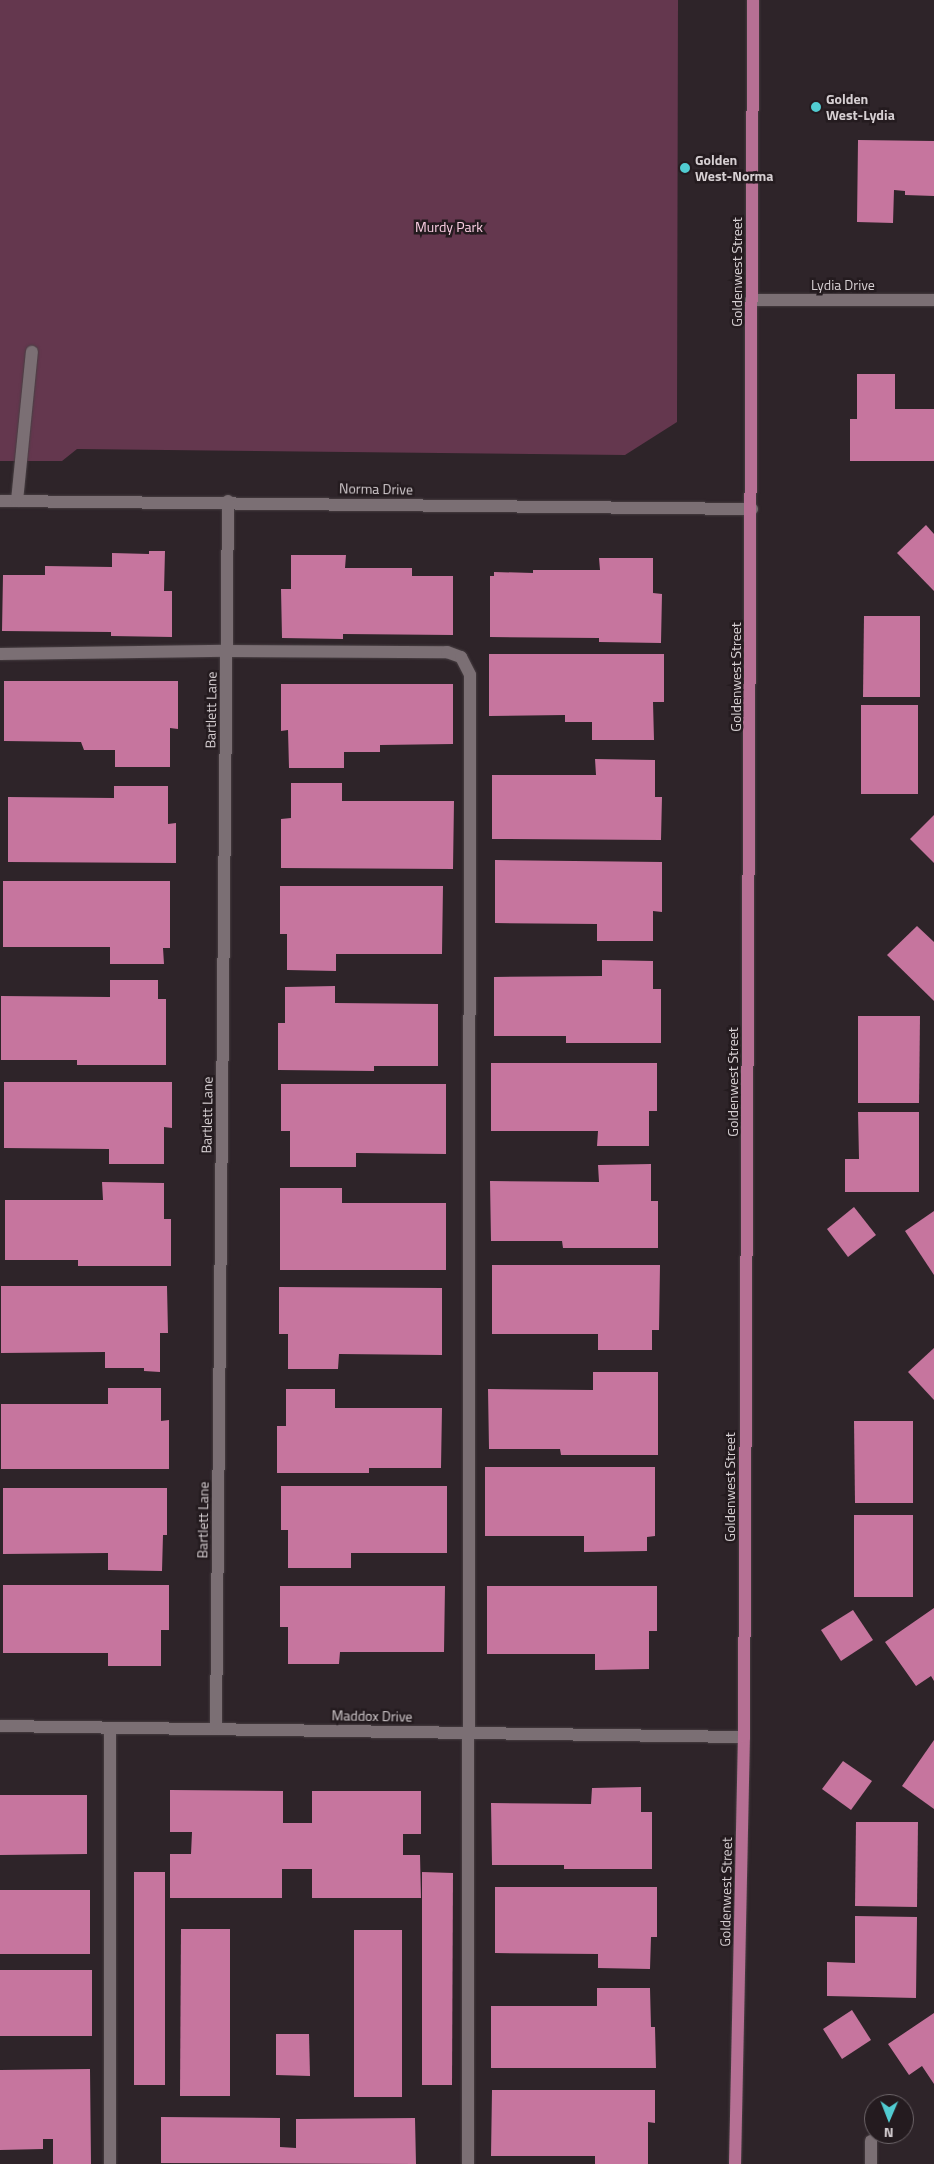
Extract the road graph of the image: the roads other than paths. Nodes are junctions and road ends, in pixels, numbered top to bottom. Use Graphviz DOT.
graph roads {
  1 [pos="753,0"];
  2 [pos="751,300"];
  3 [pos="934,300"];
  4 [pos="32,352"];
  5 [pos="0,500"];
  6 [pos="17,501"];
  7 [pos="228,502"];
  8 [pos="752,509"];
  9 [pos="227,650"];
  10 [pos="0,654"];
  11 [pos="0,1726"];
  12 [pos="110,1728"];
  13 [pos="216,1728"];
  14 [pos="468,1733"];
  15 [pos="744,1737"];
  16 [pos="871,2144"];
  17 [pos="110,2164"];
  18 [pos="468,2164"];
  19 [pos="736,2164"];
  20 [pos="871,2164"];
  1 -- 2 [label="main road, Goldenwest Street"];
  2 -- 3 [label="street, Lydia Drive"];
  2 -- 8 [label="main road, Goldenwest Street"];
  4 -- 6 [label="street"];
  5 -- 6 [label="street, Norma Drive"];
  6 -- 7 [label="street, Norma Drive"];
  7 -- 8 [label="street, Norma Drive"];
  7 -- 9 [label="street, Bartlett Lane"];
  8 -- 15 [label="main road, Goldenwest Street"];
  9 -- 10 [label="street"];
  9 -- 13 [label="street, Bartlett Lane"];
  9 -- 14 [label="street"];
  11 -- 12 [label="street, Maddox Drive"];
  12 -- 13 [label="street, Maddox Drive"];
  12 -- 17 [label="street"];
  13 -- 14 [label="street, Maddox Drive"];
  14 -- 15 [label="street, Maddox Drive"];
  14 -- 18 [label="street"];
  15 -- 19 [label="main road, Goldenwest Street"];
  16 -- 20 [label="street"];
}
